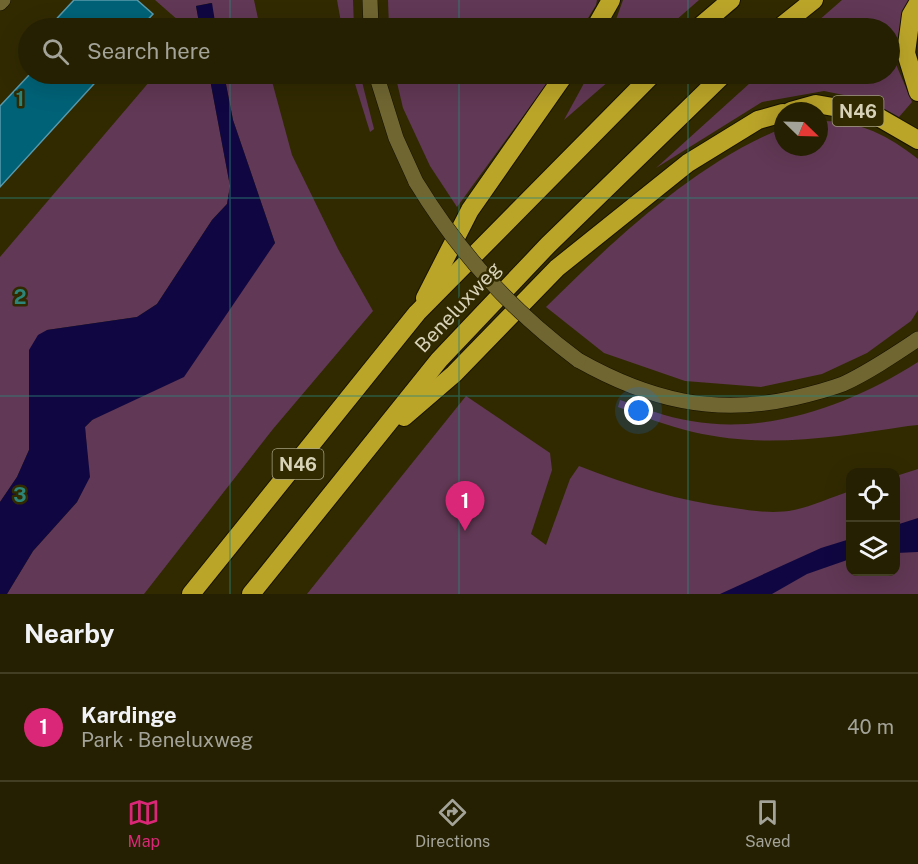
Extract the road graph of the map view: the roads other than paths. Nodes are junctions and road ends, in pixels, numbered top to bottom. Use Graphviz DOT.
graph roads {
  1 [pos="3,0"];
  2 [pos="370,0"];
  3 [pos="611,0"];
  4 [pos="731,0"];
  5 [pos="814,0"];
  6 [pos="0,3"];
  7 [pos="918,3"];
  8 [pos="371,18"];
  9 [pos="601,18"];
  10 [pos="710,18"];
  11 [pos="792,18"];
  12 [pos="379,84"];
  13 [pos="559,84"];
  14 [pos="643,84"];
  15 [pos="714,84"];
  16 [pos="918,92"];
  17 [pos="828,106"];
  18 [pos="774,116"];
  19 [pos="918,140"];
  20 [pos="417,313"];
  21 [pos="918,339"];
  22 [pos="372,444"];
  23 [pos="191,594"];
  24 [pos="251,594"];
  1 -- 6 [label="street"];
  2 -- 8 [label="street"];
  3 -- 9 [label="highway"];
  4 -- 10 [label="highway"];
  5 -- 11 [label="highway"];
  7 -- 16 [label="highway"];
  12 -- 21 [label="street, bridge"];
  13 -- 20 [label="highway, N46"];
  14 -- 20 [label="highway, Beneluxweg / N46"];
  15 -- 22 [label="highway, Beneluxweg / N46"];
  17 -- 19 [label="highway, N46"];
  18 -- 22 [label="highway, N46"];
  20 -- 23 [label="highway, Beneluxweg / N46"];
  22 -- 24 [label="highway, Beneluxweg / N46"];
}
